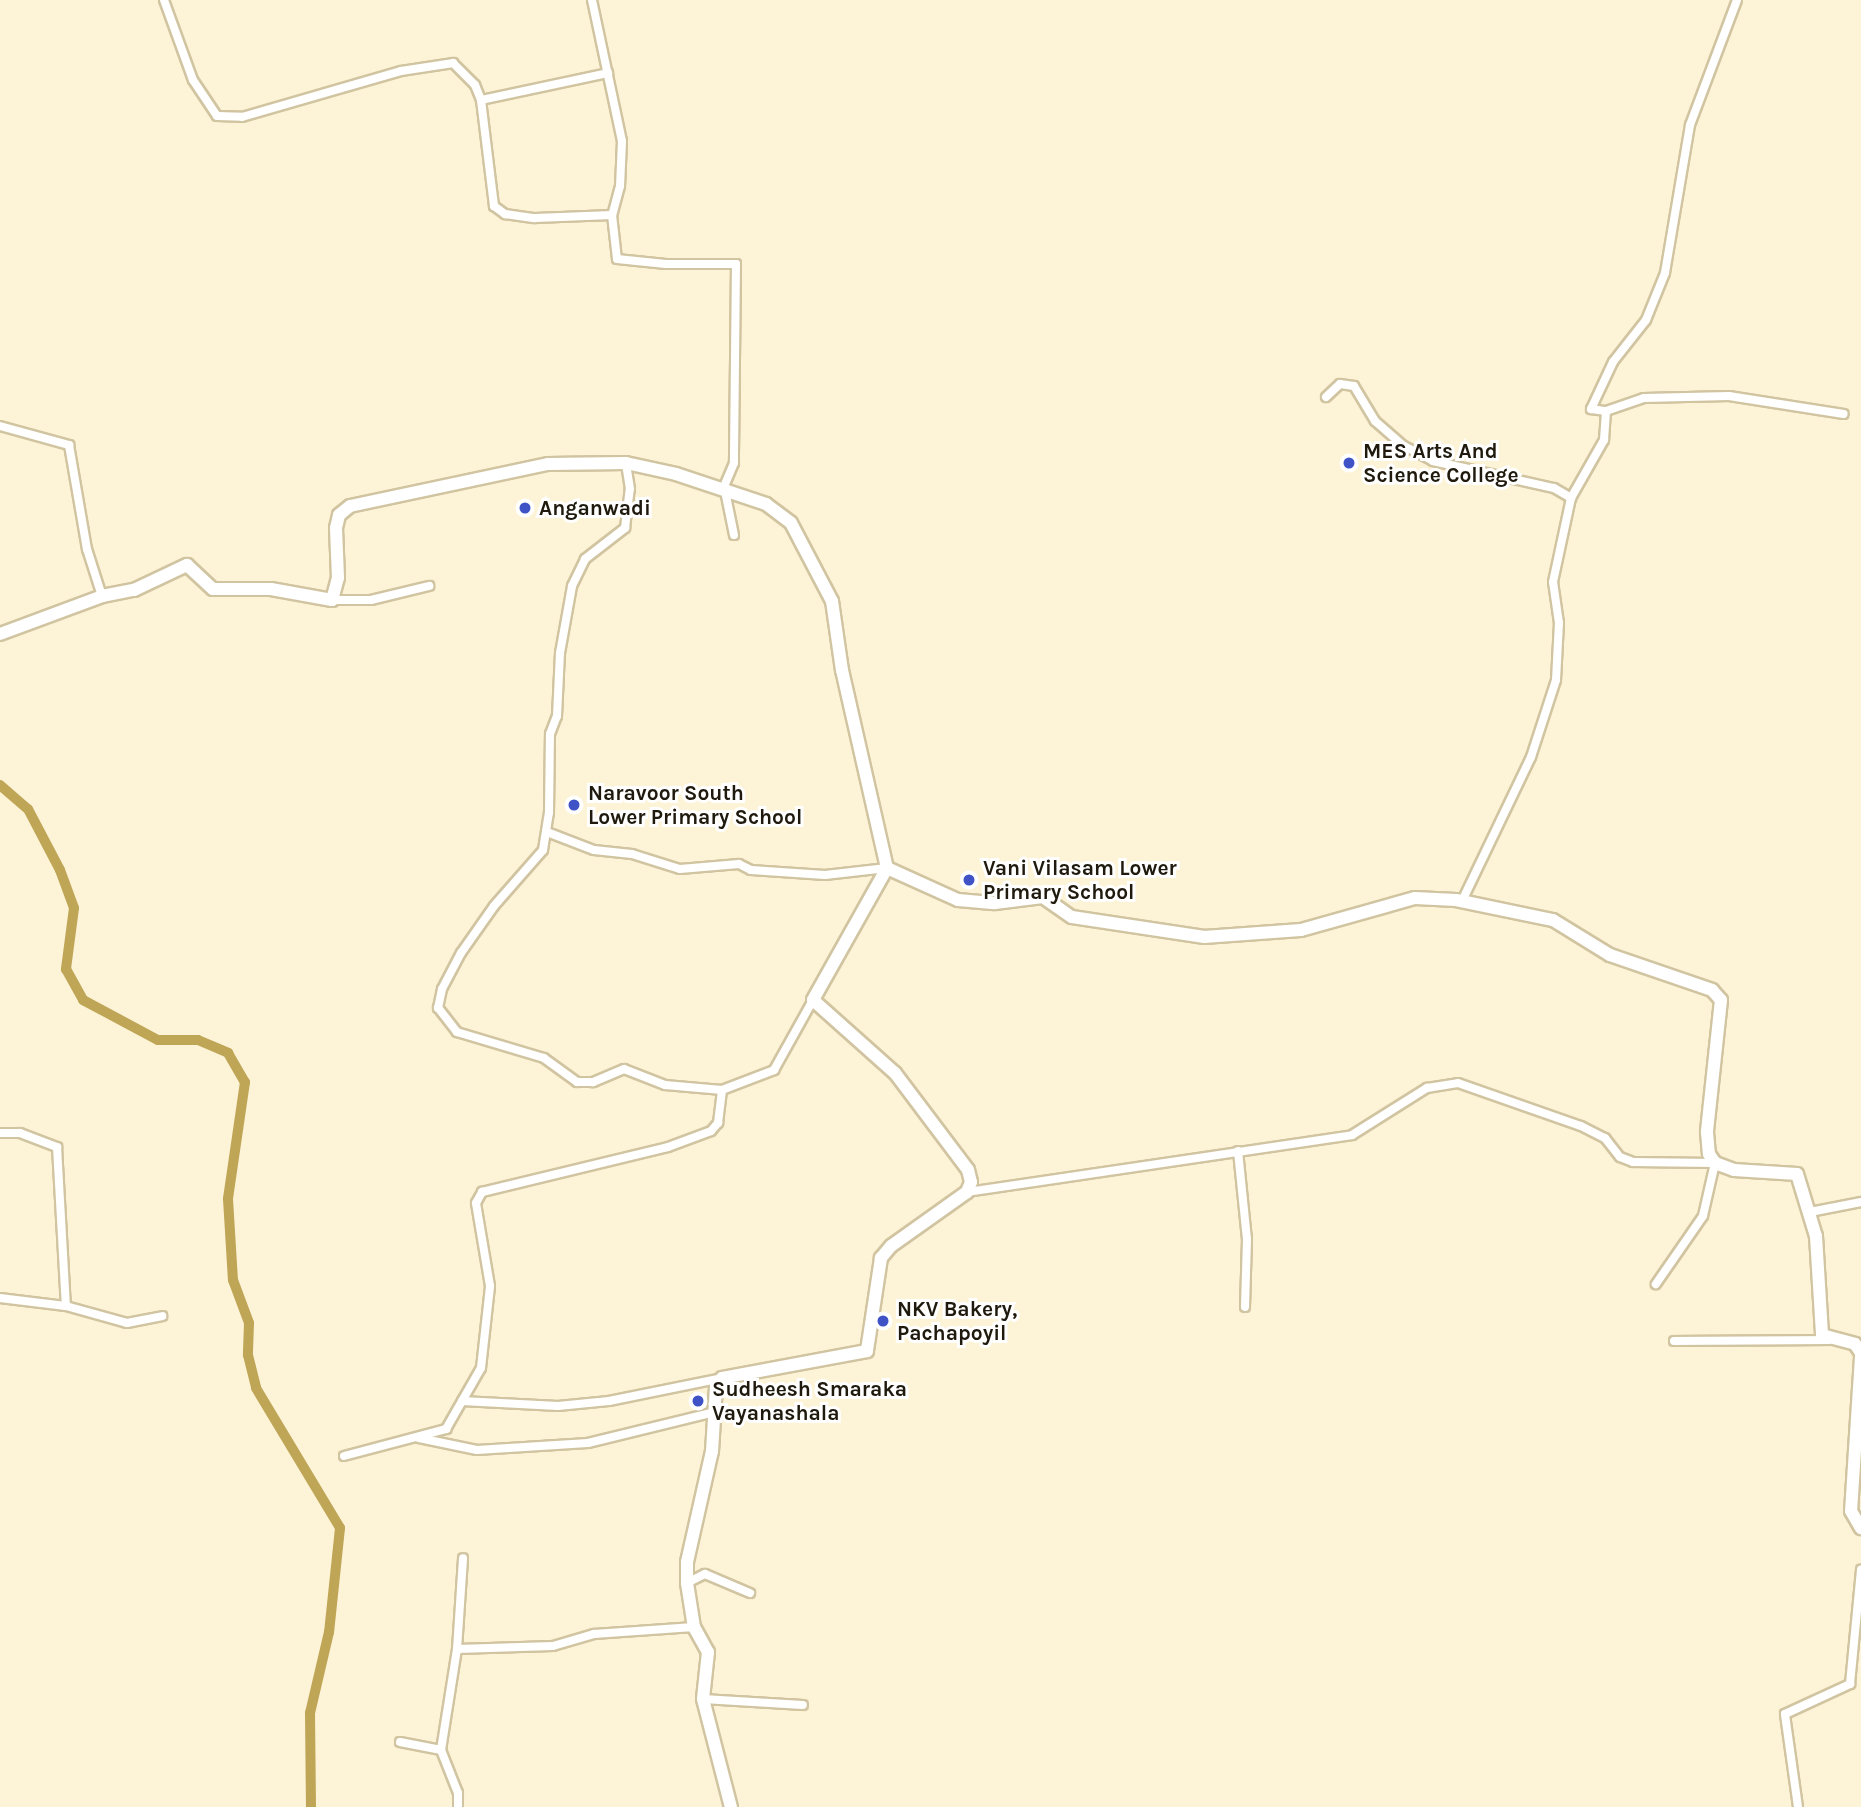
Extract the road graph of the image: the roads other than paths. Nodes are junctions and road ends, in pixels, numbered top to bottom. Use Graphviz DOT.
graph roads {
  1 [pos="164,0"];
  2 [pos="592,0"];
  3 [pos="1737,0"];
  4 [pos="608,73"];
  5 [pos="481,100"];
  6 [pos="612,215"];
  7 [pos="1326,397"];
  8 [pos="1606,411"];
  9 [pos="1844,414"];
  10 [pos="0,426"];
  11 [pos="626,463"];
  12 [pos="724,486"];
  13 [pos="1571,498"];
  14 [pos="734,536"];
  15 [pos="429,586"];
  16 [pos="102,596"];
  17 [pos="332,600"];
  18 [pos="0,634"];
  19 [pos="547,832"];
  20 [pos="887,868"];
  21 [pos="1462,901"];
  22 [pos="813,1000"];
  23 [pos="722,1090"];
  24 [pos="0,1133"];
  25 [pos="1238,1151"];
  26 [pos="1715,1163"];
  27 [pos="967,1192"];
  28 [pos="1861,1202"];
  29 [pos="1810,1212"];
  30 [pos="1656,1284"];
  31 [pos="0,1298"];
  32 [pos="66,1306"];
  33 [pos="1245,1307"];
  34 [pos="162,1316"];
  35 [pos="1831,1340"];
  36 [pos="1674,1341"];
  37 [pos="1861,1355"];
  38 [pos="722,1378"];
  39 [pos="463,1401"];
  40 [pos="715,1412"];
  41 [pos="416,1438"];
  42 [pos="344,1457"];
  43 [pos="1861,1528"];
  44 [pos="463,1558"];
  45 [pos="1861,1570"];
  46 [pos="687,1583"];
  47 [pos="750,1593"];
  48 [pos="694,1627"];
  49 [pos="457,1649"];
  50 [pos="703,1699"];
  51 [pos="803,1704"];
  52 [pos="400,1742"];
  53 [pos="441,1750"];
  54 [pos="458,1807"];
  55 [pos="731,1807"];
  56 [pos="1798,1807"];
  1 -- 5 [label="street"];
  2 -- 4 [label="street"];
  3 -- 8 [label="street"];
  4 -- 5 [label="street"];
  4 -- 6 [label="street"];
  5 -- 6 [label="street"];
  6 -- 12 [label="street"];
  7 -- 13 [label="street"];
  8 -- 9 [label="street"];
  8 -- 13 [label="street"];
  10 -- 16 [label="street"];
  11 -- 12 [label="street"];
  11 -- 17 [label="street"];
  11 -- 19 [label="street"];
  12 -- 14 [label="street"];
  12 -- 20 [label="street"];
  13 -- 21 [label="street"];
  15 -- 17 [label="street"];
  16 -- 17 [label="street"];
  16 -- 18 [label="street"];
  19 -- 20 [label="street"];
  19 -- 23 [label="street"];
  20 -- 21 [label="street"];
  20 -- 22 [label="street"];
  21 -- 26 [label="street"];
  22 -- 23 [label="street"];
  22 -- 27 [label="street"];
  23 -- 39 [label="street"];
  24 -- 32 [label="street"];
  25 -- 26 [label="street"];
  25 -- 27 [label="street"];
  25 -- 33 [label="street"];
  26 -- 29 [label="street"];
  26 -- 30 [label="street"];
  27 -- 38 [label="street"];
  28 -- 29 [label="street"];
  29 -- 35 [label="street"];
  31 -- 32 [label="street"];
  32 -- 34 [label="street"];
  35 -- 36 [label="street"];
  35 -- 37 [label="street"];
  37 -- 43 [label="street"];
  38 -- 39 [label="street"];
  38 -- 40 [label="street"];
  39 -- 41 [label="street"];
  40 -- 41 [label="street"];
  40 -- 46 [label="street"];
  41 -- 42 [label="street"];
  44 -- 49 [label="street"];
  45 -- 56 [label="street"];
  46 -- 47 [label="street"];
  46 -- 48 [label="street"];
  48 -- 49 [label="street"];
  48 -- 50 [label="street"];
  49 -- 53 [label="street"];
  50 -- 51 [label="street"];
  50 -- 55 [label="street"];
  52 -- 53 [label="street"];
  53 -- 54 [label="street"];
}
